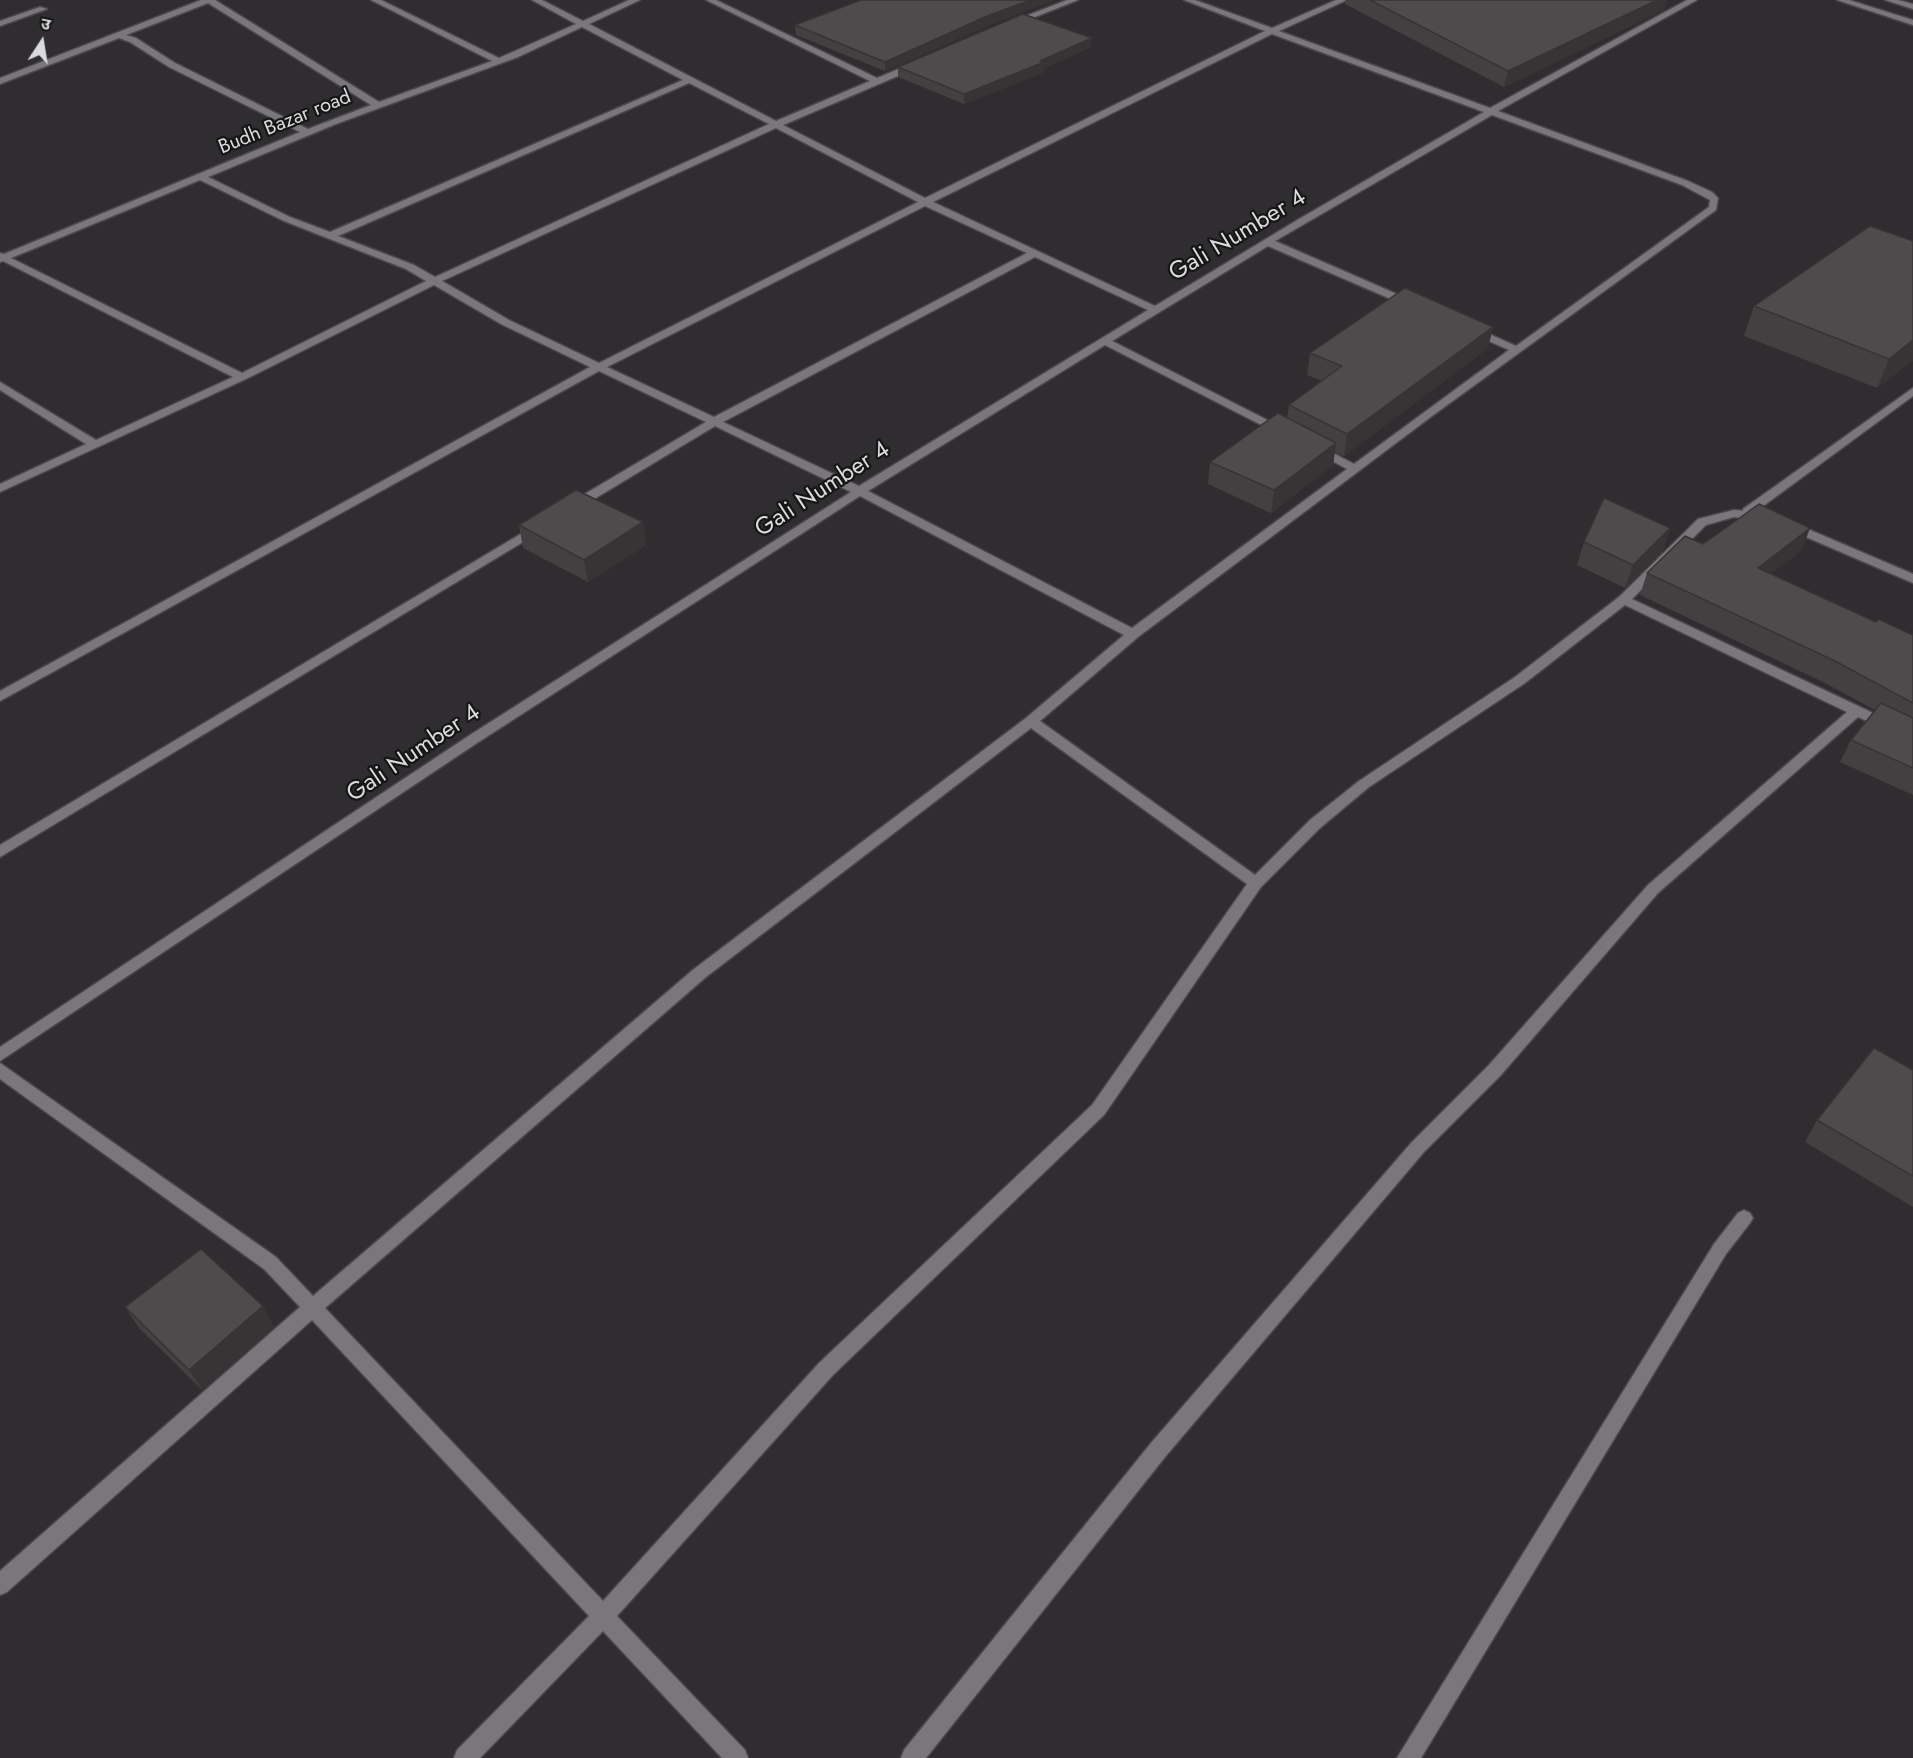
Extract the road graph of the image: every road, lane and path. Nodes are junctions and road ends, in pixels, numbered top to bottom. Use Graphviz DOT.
graph roads {
  1 [pos="208,0"];
  2 [pos="375,0"];
  3 [pos="536,0"];
  4 [pos="636,0"];
  5 [pos="710,0"];
  6 [pos="1074,0"];
  7 [pos="1188,0"];
  8 [pos="1693,0"];
  9 [pos="1841,0"];
  10 [pos="1889,0"];
  11 [pos="1339,1"];
  12 [pos="1913,7"];
  13 [pos="43,9"];
  14 [pos="1913,23"];
  15 [pos="0,24"];
  16 [pos="585,24"];
  17 [pos="1002,27"];
  18 [pos="1274,30"];
  19 [pos="119,35"];
  20 [pos="930,58"];
  21 [pos="499,61"];
  22 [pos="689,80"];
  23 [pos="0,81"];
  24 [pos="878,82"];
  25 [pos="377,105"];
  26 [pos="1491,112"];
  27 [pos="777,124"];
  28 [pos="307,132"];
  29 [pos="201,177"];
  30 [pos="925,202"];
  31 [pos="329,236"];
  32 [pos="1268,242"];
  33 [pos="1035,253"];
  34 [pos="1,258"];
  35 [pos="434,281"];
  36 [pos="1420,308"];
  37 [pos="1156,310"];
  38 [pos="1463,326"];
  39 [pos="1105,341"];
  40 [pos="1517,350"];
  41 [pos="598,367"];
  42 [pos="242,377"];
  43 [pos="0,385"];
  44 [pos="1913,391"];
  45 [pos="714,422"];
  46 [pos="96,445"];
  47 [pos="1355,468"];
  48 [pos="0,488"];
  49 [pos="859,491"];
  50 [pos="1748,512"];
  51 [pos="1913,579"];
  52 [pos="1624,600"];
  53 [pos="1133,634"];
  54 [pos="0,697"];
  55 [pos="1856,711"];
  56 [pos="1031,721"];
  57 [pos="1913,738"];
  58 [pos="0,852"];
  59 [pos="1256,883"];
  60 [pos="0,1055"];
  61 [pos="0,1070"];
  62 [pos="1744,1218"];
  63 [pos="312,1308"];
  64 [pos="0,1585"];
  65 [pos="604,1615"];
  66 [pos="465,1758"];
  67 [pos="737,1758"];
  68 [pos="912,1758"];
  69 [pos="1408,1758"];
  1 -- 19 [label="street"];
  1 -- 25 [label="street"];
  2 -- 21 [label="street"];
  3 -- 16 [label="street"];
  4 -- 16 [label="street, Budh Bazar road"];
  5 -- 24 [label="street"];
  6 -- 17 [label="street"];
  7 -- 18 [label="street"];
  8 -- 26 [label="street, Gali Number 4"];
  9 -- 14 [label="street"];
  10 -- 12 [label="street"];
  11 -- 18 [label="street"];
  13 -- 15 [label="street"];
  16 -- 21 [label="street, Budh Bazar road"];
  16 -- 22 [label="street"];
  18 -- 26 [label="street"];
  18 -- 30 [label="street"];
  19 -- 23 [label="street"];
  19 -- 28 [label="street"];
  20 -- 24 [label="street"];
  21 -- 25 [label="street, Budh Bazar road"];
  22 -- 27 [label="street"];
  22 -- 31 [label="street"];
  24 -- 27 [label="street"];
  25 -- 28 [label="street, Budh Bazar road"];
  26 -- 32 [label="street, Gali Number 4"];
  26 -- 40 [label="street"];
  27 -- 30 [label="street"];
  27 -- 35 [label="street"];
  28 -- 29 [label="street, Budh Bazar road"];
  29 -- 31 [label="street"];
  29 -- 34 [label="street, Budh Bazar road"];
  30 -- 33 [label="street"];
  30 -- 41 [label="street"];
  31 -- 35 [label="street"];
  32 -- 36 [label="street"];
  32 -- 37 [label="street, Gali Number 4"];
  33 -- 37 [label="street"];
  33 -- 45 [label="street"];
  34 -- 42 [label="street"];
  35 -- 41 [label="street"];
  35 -- 42 [label="street"];
  37 -- 39 [label="street, Gali Number 4"];
  38 -- 40 [label="street"];
  39 -- 47 [label="street"];
  39 -- 49 [label="street, Gali Number 4"];
  40 -- 47 [label="street"];
  41 -- 45 [label="street"];
  41 -- 54 [label="street"];
  42 -- 46 [label="street"];
  43 -- 46 [label="street"];
  44 -- 50 [label="street"];
  45 -- 49 [label="street"];
  45 -- 58 [label="street"];
  46 -- 48 [label="street"];
  47 -- 53 [label="street"];
  49 -- 53 [label="street"];
  49 -- 60 [label="street, Gali Number 4"];
  50 -- 51 [label="street"];
  50 -- 52 [label="street"];
  52 -- 55 [label="street"];
  52 -- 59 [label="street"];
  53 -- 56 [label="street"];
  55 -- 57 [label="street"];
  55 -- 68 [label="street"];
  56 -- 59 [label="street"];
  56 -- 63 [label="street"];
  59 -- 65 [label="street"];
  61 -- 63 [label="street"];
  62 -- 69 [label="street"];
  63 -- 64 [label="street"];
  63 -- 65 [label="street"];
  65 -- 66 [label="street"];
  65 -- 67 [label="street"];
}
